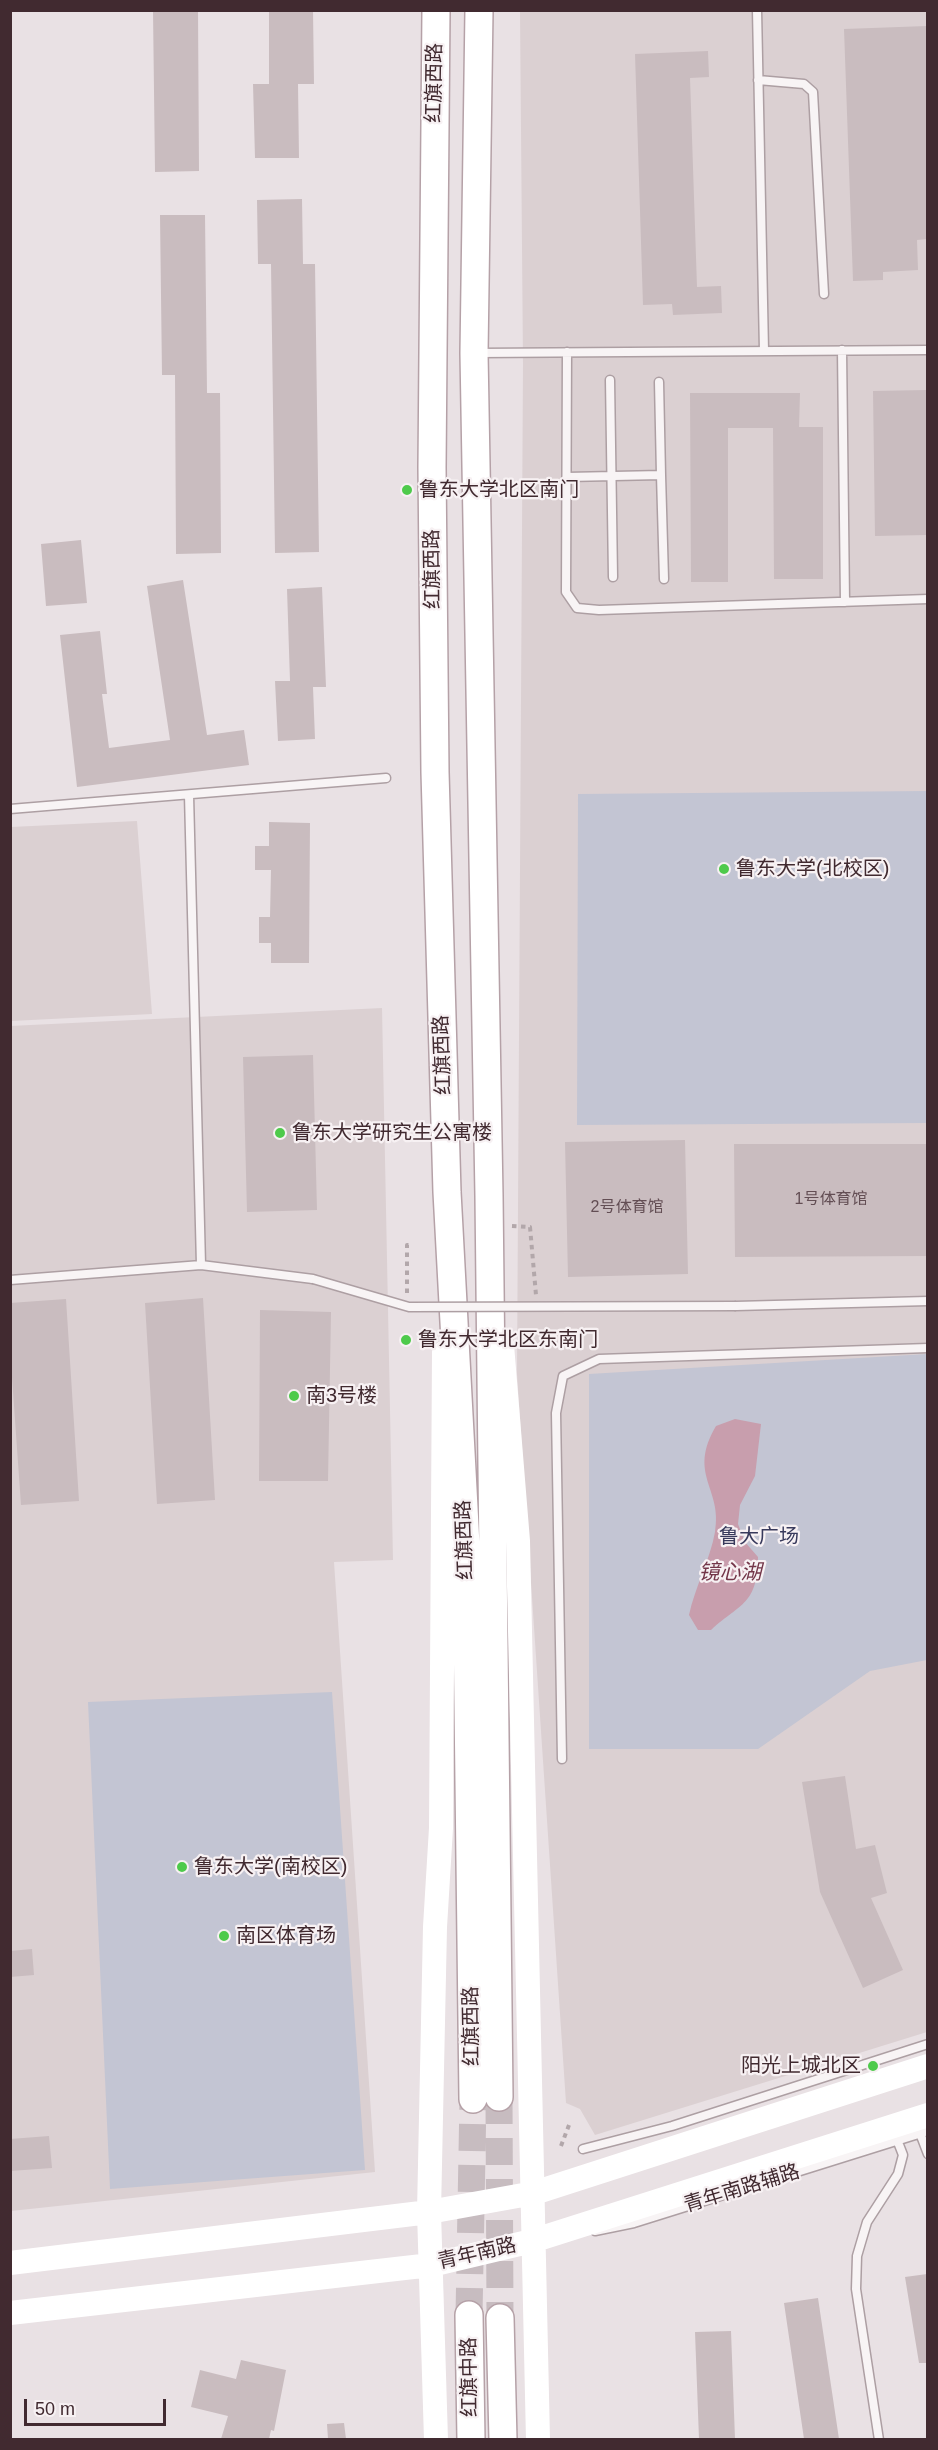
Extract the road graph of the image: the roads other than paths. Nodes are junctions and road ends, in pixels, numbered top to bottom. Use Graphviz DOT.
graph roads {
  1 [pos="436,10"];
  2 [pos="479,10"];
  3 [pos="757,10"];
  4 [pos="759,81"];
  5 [pos="824,294"];
  6 [pos="842,350"];
  7 [pos="927,350"];
  8 [pos="764,351"];
  9 [pos="567,352"];
  10 [pos="474,353"];
  11 [pos="610,380"];
  12 [pos="659,382"];
  13 [pos="661,475"];
  14 [pos="612,476"];
  15 [pos="567,477"];
  16 [pos="613,577"];
  17 [pos="664,579"];
  18 [pos="927,599"];
  19 [pos="845,602"];
  20 [pos="386,778"];
  21 [pos="189,795"];
  22 [pos="10,809"];
  23 [pos="447,1192"];
  24 [pos="489,1196"];
  25 [pos="201,1265"];
  26 [pos="10,1280"];
  27 [pos="927,1301"];
  28 [pos="927,1348"];
  29 [pos="562,1759"];
  30 [pos="927,2044"];
  31 [pos="927,2066"];
  32 [pos="923,2124"];
  33 [pos="893,2134"];
  34 [pos="583,2149"];
  35 [pos="927,2154"];
  36 [pos="534,2193"];
  37 [pos="429,2212"];
  38 [pos="542,2238"];
  39 [pos="10,2263"];
  40 [pos="431,2265"];
  41 [pos="10,2313"];
  42 [pos="469,2315"];
  43 [pos="500,2319"];
  44 [pos="538,2436"];
  45 [pos="436,2439"];
  46 [pos="471,2439"];
  47 [pos="502,2439"];
  48 [pos="879,2439"];
  1 -- 23 [label="main road, 红旗西路"];
  2 -- 10 [label="main road, 红旗西路"];
  3 -- 4 [label="lane"];
  4 -- 5 [label="lane"];
  4 -- 8 [label="lane"];
  6 -- 7 [label="lane"];
  6 -- 8 [label="lane"];
  6 -- 19 [label="lane"];
  8 -- 9 [label="lane"];
  9 -- 10 [label="lane"];
  9 -- 15 [label="lane"];
  10 -- 24 [label="main road, 红旗西路"];
  11 -- 14 [label="lane"];
  12 -- 13 [label="lane"];
  13 -- 14 [label="lane"];
  13 -- 17 [label="lane"];
  14 -- 15 [label="lane"];
  14 -- 16 [label="lane"];
  15 -- 19 [label="lane"];
  18 -- 19 [label="lane"];
  20 -- 21 [label="lane"];
  21 -- 22 [label="lane"];
  21 -- 25 [label="lane"];
  23 -- 24 [label="main road, 红旗西路"];
  23 -- 37 [label="main road"];
  24 -- 36 [label="main road"];
  25 -- 26 [label="lane"];
  25 -- 27 [label="lane, bridge"];
  28 -- 29 [label="lane"];
  30 -- 34 [label="lane"];
  31 -- 36 [label="main road"];
  32 -- 33 [label="main road, 青年南路"];
  32 -- 35 [label="lane"];
  33 -- 38 [label="main road, 青年南路"];
  33 -- 48 [label="lane"];
  36 -- 37 [label="main road"];
  36 -- 38 [label="main road"];
  37 -- 39 [label="main road"];
  37 -- 40 [label="main road"];
  38 -- 40 [label="main road, 青年南路"];
  38 -- 44 [label="main road"];
  40 -- 41 [label="main road, 青年南路"];
  40 -- 45 [label="main road"];
  42 -- 46 [label="main road, 红旗中路"];
  43 -- 47 [label="main road, 红旗中路"];
}
